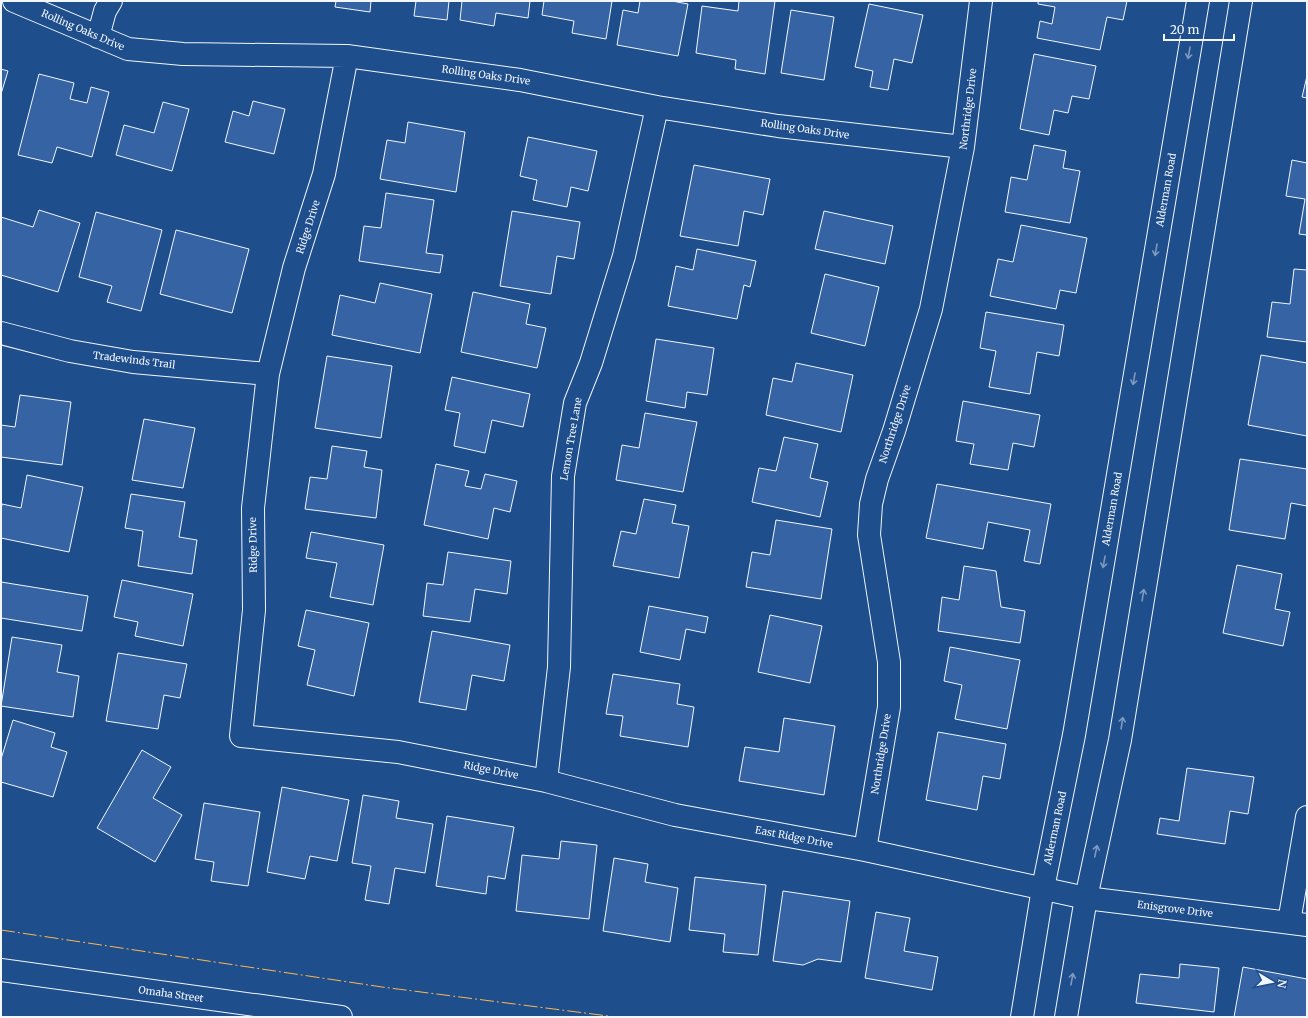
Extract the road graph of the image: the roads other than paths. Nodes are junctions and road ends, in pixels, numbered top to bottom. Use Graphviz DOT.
graph roads {
  1 [pos="14,1"];
  2 [pos="111,1"];
  3 [pos="981,1"];
  4 [pos="1198,1"];
  5 [pos="1241,1"];
  6 [pos="98,37"];
  7 [pos="346,56"];
  8 [pos="657,106"];
  9 [pos="963,147"];
  10 [pos="1,333"];
  11 [pos="268,374"];
  12 [pos="546,781"];
  13 [pos="1307,817"];
  14 [pos="865,850"];
  15 [pos="1043,888"];
  16 [pos="1086,898"];
  17 [pos="1298,924"];
  18 [pos="1,970"];
  19 [pos="341,1017"];
  20 [pos="1022,1017"];
  21 [pos="1066,1017"];
  1 -- 6 [label="street, Rolling Oaks Drive"];
  2 -- 6 [label="street"];
  3 -- 9 [label="street, Northridge Drive"];
  4 -- 15 [label="street, Alderman Road, one-way"];
  16 -- 5 [label="street, one-way"];
  6 -- 7 [label="street, Rolling Oaks Drive"];
  7 -- 8 [label="street, Rolling Oaks Drive"];
  7 -- 11 [label="street, Ridge Drive"];
  8 -- 9 [label="street, Rolling Oaks Drive"];
  8 -- 12 [label="street, Lemon Tree Lane"];
  9 -- 14 [label="street, Northridge Drive"];
  10 -- 11 [label="street, Tradewinds Trail"];
  11 -- 12 [label="street, Ridge Drive"];
  12 -- 14 [label="street, East Ridge Drive"];
  13 -- 17 [label="street"];
  14 -- 15 [label="street, East Ridge Drive"];
  15 -- 16 [label="street, Enisgrove Drive"];
  15 -- 20 [label="street, Alderman Road"];
  16 -- 17 [label="street, Enisgrove Drive"];
  21 -- 16 [label="street, one-way"];
  18 -- 19 [label="street, Omaha Street"];
}
